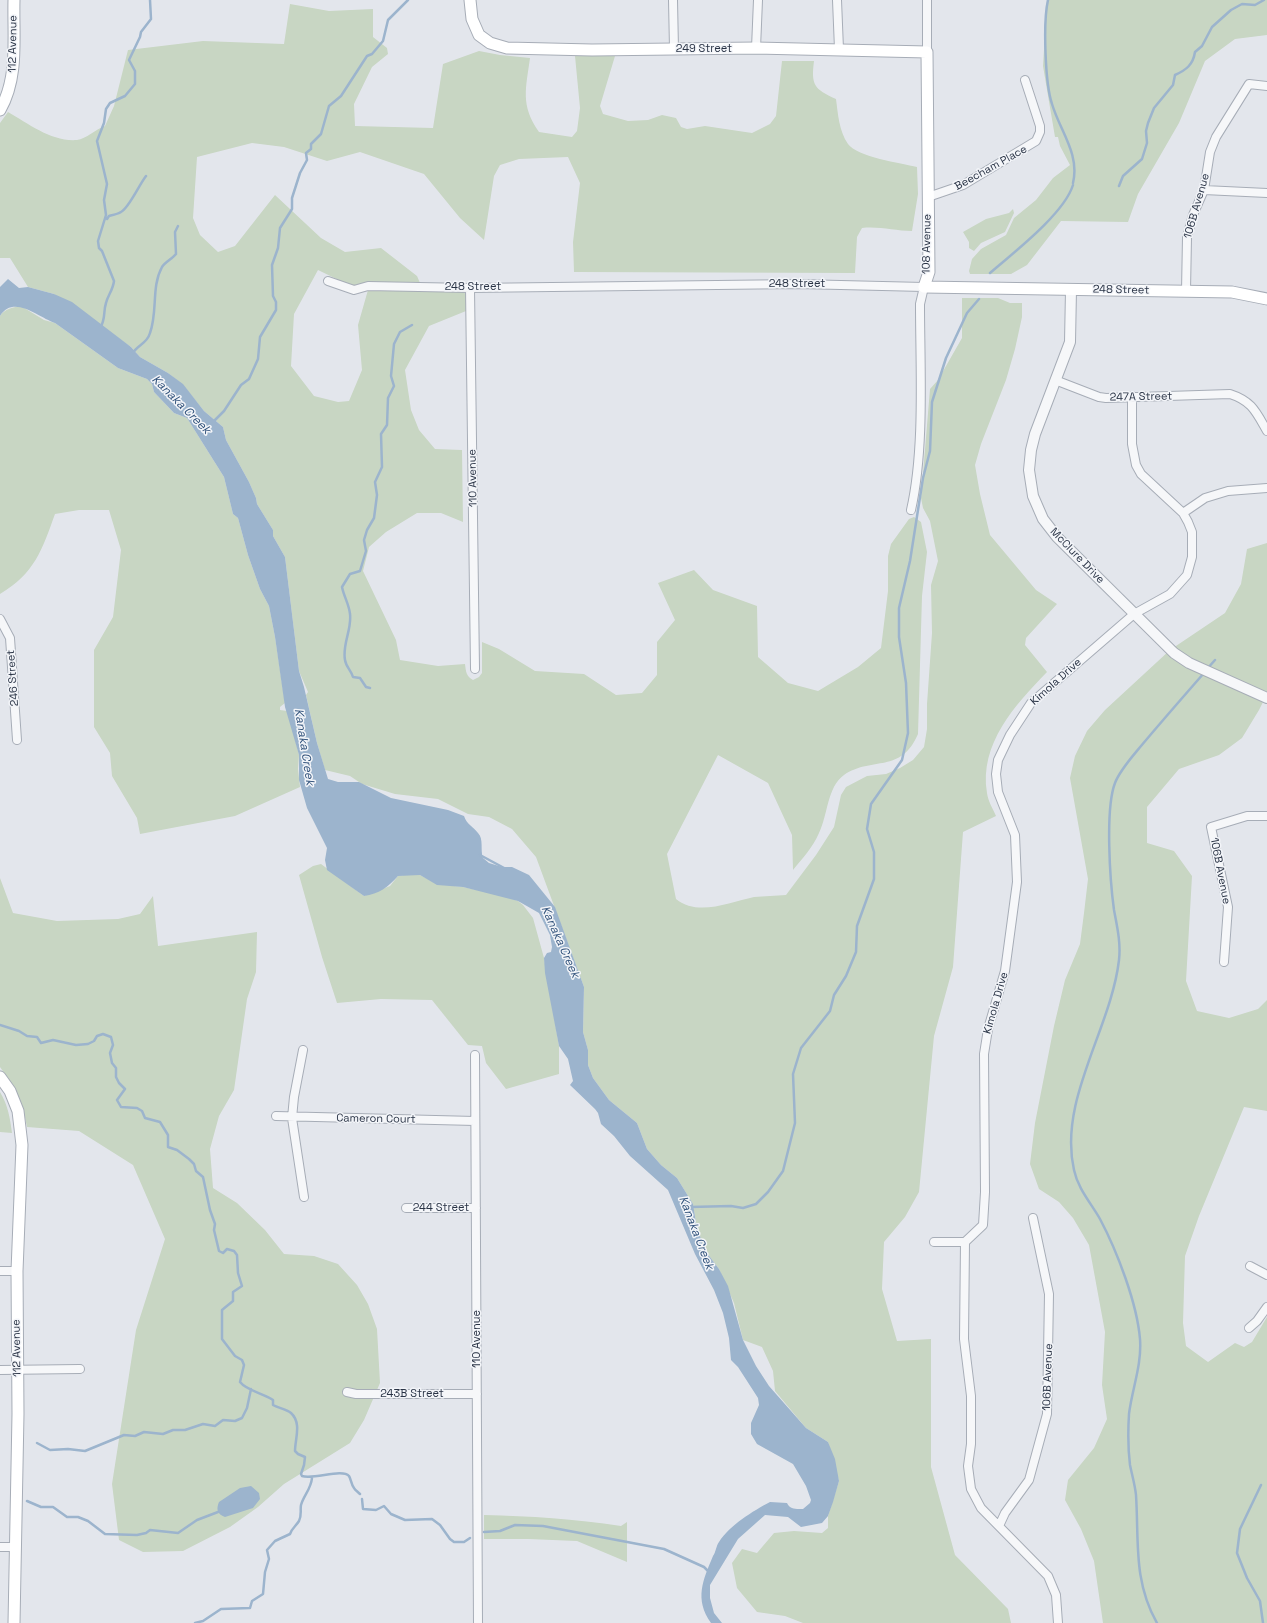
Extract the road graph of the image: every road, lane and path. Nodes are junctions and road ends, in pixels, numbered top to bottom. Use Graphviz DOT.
graph roads {
  1 [pos="14,0"];
  2 [pos="470,0"];
  3 [pos="673,0"];
  4 [pos="758,0"];
  5 [pos="837,0"];
  6 [pos="926,0"];
  7 [pos="756,48"];
  8 [pos="674,49"];
  9 [pos="839,49"];
  10 [pos="927,52"];
  11 [pos="1026,80"];
  12 [pos="1267,86"];
  13 [pos="0,110"];
  14 [pos="1204,190"];
  15 [pos="1267,192"];
  16 [pos="928,197"];
  17 [pos="328,281"];
  18 [pos="924,287"];
  19 [pos="470,288"];
  20 [pos="1071,290"];
  21 [pos="1186,291"];
  22 [pos="1267,299"];
  23 [pos="1055,380"];
  24 [pos="1132,396"];
  25 [pos="1267,431"];
  26 [pos="1267,488"];
  27 [pos="911,510"];
  28 [pos="1183,513"];
  29 [pos="1134,614"];
  30 [pos="0,619"];
  31 [pos="474,669"];
  32 [pos="1267,698"];
  33 [pos="16,740"];
  34 [pos="1267,816"];
  35 [pos="1224,962"];
  36 [pos="303,1050"];
  37 [pos="475,1054"];
  38 [pos="0,1077"];
  39 [pos="276,1116"];
  40 [pos="292,1118"];
  41 [pos="475,1121"];
  42 [pos="304,1197"];
  43 [pos="406,1208"];
  44 [pos="476,1208"];
  45 [pos="1033,1218"];
  46 [pos="934,1242"];
  47 [pos="965,1242"];
  48 [pos="1250,1266"];
  49 [pos="0,1271"];
  50 [pos="17,1271"];
  51 [pos="1267,1275"];
  52 [pos="1267,1307"];
  53 [pos="1249,1328"];
  54 [pos="80,1369"];
  55 [pos="0,1370"];
  56 [pos="18,1370"];
  57 [pos="347,1392"];
  58 [pos="477,1394"];
  59 [pos="999,1526"];
  60 [pos="0,1547"];
  61 [pos="15,1547"];
  62 [pos="14,1623"];
  63 [pos="478,1623"];
  64 [pos="1058,1623"];
  1 -- 13 [label="main road, 112 Avenue"];
  2 -- 8 [label="main road, 249 Street"];
  3 -- 8 [label="street"];
  4 -- 7 [label="street"];
  5 -- 9 [label="street"];
  6 -- 10 [label="street, 108 Avenue"];
  7 -- 8 [label="main road, 249 Street"];
  7 -- 9 [label="main road, 249 Street"];
  9 -- 10 [label="main road, 249 Street"];
  10 -- 16 [label="main road, 108 Avenue"];
  11 -- 16 [label="street, Beecham Place"];
  12 -- 14 [label="street, 106B Avenue"];
  14 -- 15 [label="street"];
  14 -- 21 [label="street, 106B Avenue"];
  16 -- 18 [label="main road, 108 Avenue"];
  17 -- 19 [label="street, 248 Street"];
  18 -- 19 [label="street, 248 Street"];
  18 -- 20 [label="main road, 248 Street"];
  18 -- 27 [label="street, 108 Avenue"];
  19 -- 31 [label="street, 110 Avenue"];
  20 -- 21 [label="main road, 248 Street"];
  20 -- 23 [label="street, McClure Drive"];
  21 -- 22 [label="main road, 248 Street"];
  23 -- 24 [label="street, 247A Street"];
  23 -- 29 [label="street, McClure Drive"];
  24 -- 25 [label="street, 247A Street"];
  24 -- 28 [label="street, Kimola Drive"];
  26 -- 28 [label="street"];
  28 -- 29 [label="street, Kimola Drive"];
  29 -- 32 [label="street, McClure Drive"];
  29 -- 47 [label="street, Kimola Drive"];
  30 -- 33 [label="street, 246 Street"];
  34 -- 35 [label="street, 106B Avenue"];
  36 -- 40 [label="street"];
  37 -- 41 [label="street, 110 Avenue"];
  38 -- 50 [label="main road, 112 Avenue"];
  39 -- 40 [label="street, Cameron Court"];
  40 -- 41 [label="street, Cameron Court"];
  40 -- 42 [label="street"];
  41 -- 44 [label="street, 110 Avenue"];
  43 -- 44 [label="street, 244 Street"];
  44 -- 58 [label="street, 110 Avenue"];
  45 -- 59 [label="street, 106B Avenue"];
  46 -- 47 [label="street"];
  47 -- 59 [label="street"];
  48 -- 51 [label="street"];
  49 -- 50 [label="street"];
  50 -- 56 [label="main road, 112 Avenue"];
  52 -- 53 [label="street"];
  54 -- 56 [label="street"];
  55 -- 56 [label="street"];
  56 -- 61 [label="main road, 112 Avenue"];
  57 -- 58 [label="street, 243B Street"];
  58 -- 63 [label="street, 110 Avenue"];
  59 -- 64 [label="street"];
  60 -- 61 [label="street"];
  61 -- 62 [label="main road, 112 Avenue"];
}
